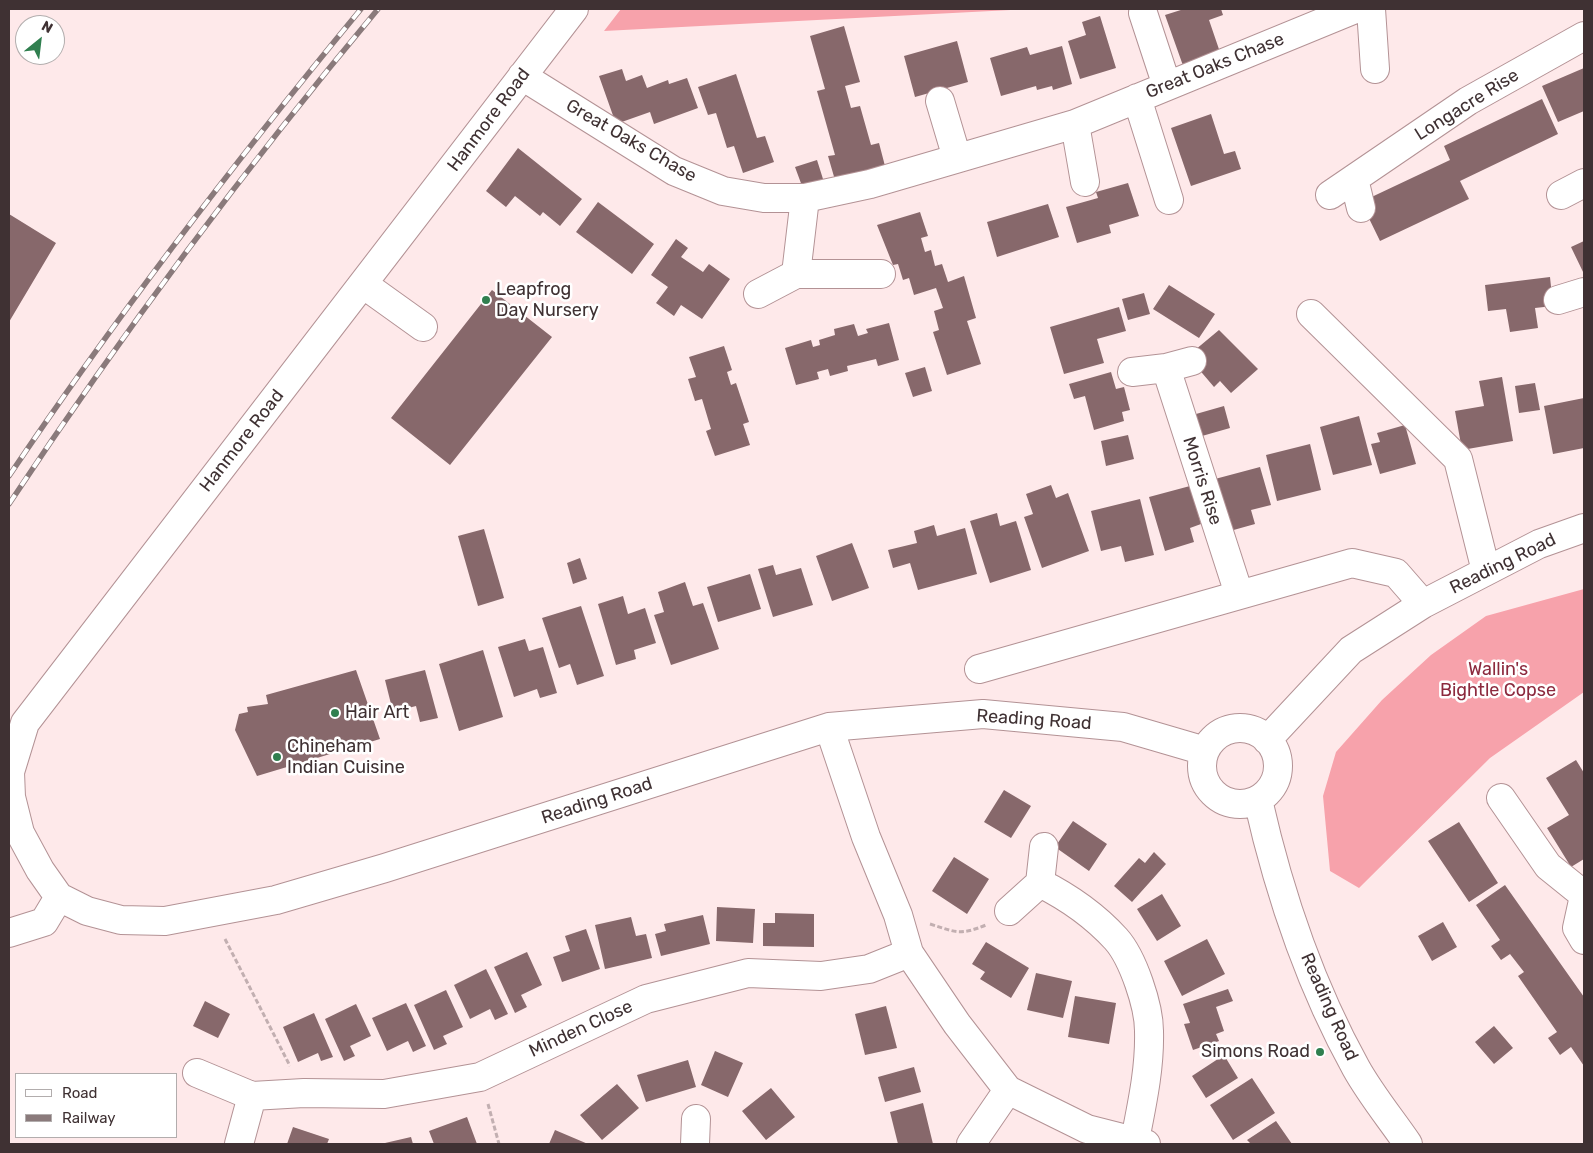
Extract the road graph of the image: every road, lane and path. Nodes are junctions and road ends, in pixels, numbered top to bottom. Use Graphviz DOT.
graph roads {
  1 [pos="574,9"];
  2 [pos="1356,9"];
  3 [pos="1371,9"];
  4 [pos="1143,13"];
  5 [pos="1584,36"];
  6 [pos="1374,69"];
  7 [pos="522,76"];
  8 [pos="1167,86"];
  9 [pos="1137,98"];
  10 [pos="940,101"];
  11 [pos="1075,124"];
  12 [pos="957,158"];
  13 [pos="1354,179"];
  14 [pos="1085,182"];
  15 [pos="1330,195"];
  16 [pos="805,198"];
  17 [pos="1169,200"];
  18 [pos="1361,208"];
  19 [pos="796,274"];
  20 [pos="881,274"];
  21 [pos="363,284"];
  22 [pos="1584,292"];
  23 [pos="758,294"];
  24 [pos="1558,300"];
  25 [pos="1311,314"];
  26 [pos="423,327"];
  27 [pos="1192,361"];
  28 [pos="1166,368"];
  29 [pos="1132,372"];
  30 [pos="1584,528"];
  31 [pos="1486,571"];
  32 [pos="1239,594"];
  33 [pos="1423,604"];
  34 [pos="979,669"];
  35 [pos="829,727"];
  36 [pos="1267,740"];
  37 [pos="1205,751"];
  38 [pos="1501,798"];
  39 [pos="1258,800"];
  40 [pos="1044,847"];
  41 [pos="1040,883"];
  42 [pos="1584,896"];
  43 [pos="59,897"];
  44 [pos="1009,911"];
  45 [pos="898,915"];
  46 [pos="9,933"];
  47 [pos="226,939"];
  48 [pos="1584,940"];
  49 [pos="909,953"];
  50 [pos="197,1073"];
  51 [pos="480,1077"];
  52 [pos="1008,1090"];
  53 [pos="304,1093"];
  54 [pos="252,1096"];
  55 [pos="1140,1142"];
  56 [pos="239,1144"];
  57 [pos="499,1144"];
  58 [pos="971,1144"];
  59 [pos="1408,1144"];
  1 -- 7 [label="street, Hanmore Road"];
  2 -- 8 [label="street, Great Oaks Chase"];
  3 -- 6 [label="street"];
  4 -- 8 [label="street"];
  5 -- 13 [label="street, Longacre Rise"];
  7 -- 16 [label="street, Great Oaks Chase"];
  7 -- 21 [label="street, Hanmore Road"];
  8 -- 9 [label="street, Great Oaks Chase"];
  9 -- 11 [label="street, Great Oaks Chase"];
  9 -- 17 [label="street"];
  10 -- 12 [label="street"];
  11 -- 12 [label="street, Great Oaks Chase"];
  11 -- 14 [label="street"];
  12 -- 16 [label="street, Great Oaks Chase"];
  13 -- 15 [label="street, Longacre Rise"];
  13 -- 18 [label="street"];
  16 -- 19 [label="street"];
  19 -- 20 [label="street"];
  19 -- 23 [label="street"];
  21 -- 26 [label="street"];
  21 -- 43 [label="street, Hanmore Road"];
  22 -- 24 [label="street"];
  25 -- 31 [label="street"];
  27 -- 28 [label="street"];
  28 -- 29 [label="street"];
  28 -- 32 [label="street, Morris Rise"];
  30 -- 31 [label="street, Reading Road"];
  31 -- 33 [label="street, Reading Road"];
  32 -- 33 [label="street"];
  32 -- 34 [label="street"];
  33 -- 36 [label="street, Reading Road"];
  35 -- 37 [label="street, Reading Road"];
  35 -- 43 [label="street, Reading Road"];
  35 -- 45 [label="street"];
  36 -- 37 [label="street"];
  36 -- 39 [label="street"];
  37 -- 39 [label="street"];
  38 -- 42 [label="street"];
  39 -- 59 [label="street, Reading Road"];
  40 -- 41 [label="street"];
  41 -- 44 [label="street"];
  41 -- 55 [label="street"];
  42 -- 48 [label="street"];
  43 -- 46 [label="street"];
  44 -- 45 [label="path"];
  45 -- 49 [label="street"];
  47 -- 53 [label="path"];
  49 -- 51 [label="street, Minden Close"];
  49 -- 52 [label="street"];
  50 -- 54 [label="street, Minden Close"];
  51 -- 53 [label="street, Minden Close"];
  51 -- 57 [label="path"];
  52 -- 55 [label="street"];
  52 -- 58 [label="street"];
  53 -- 54 [label="street, Minden Close"];
  54 -- 56 [label="street"];
}
